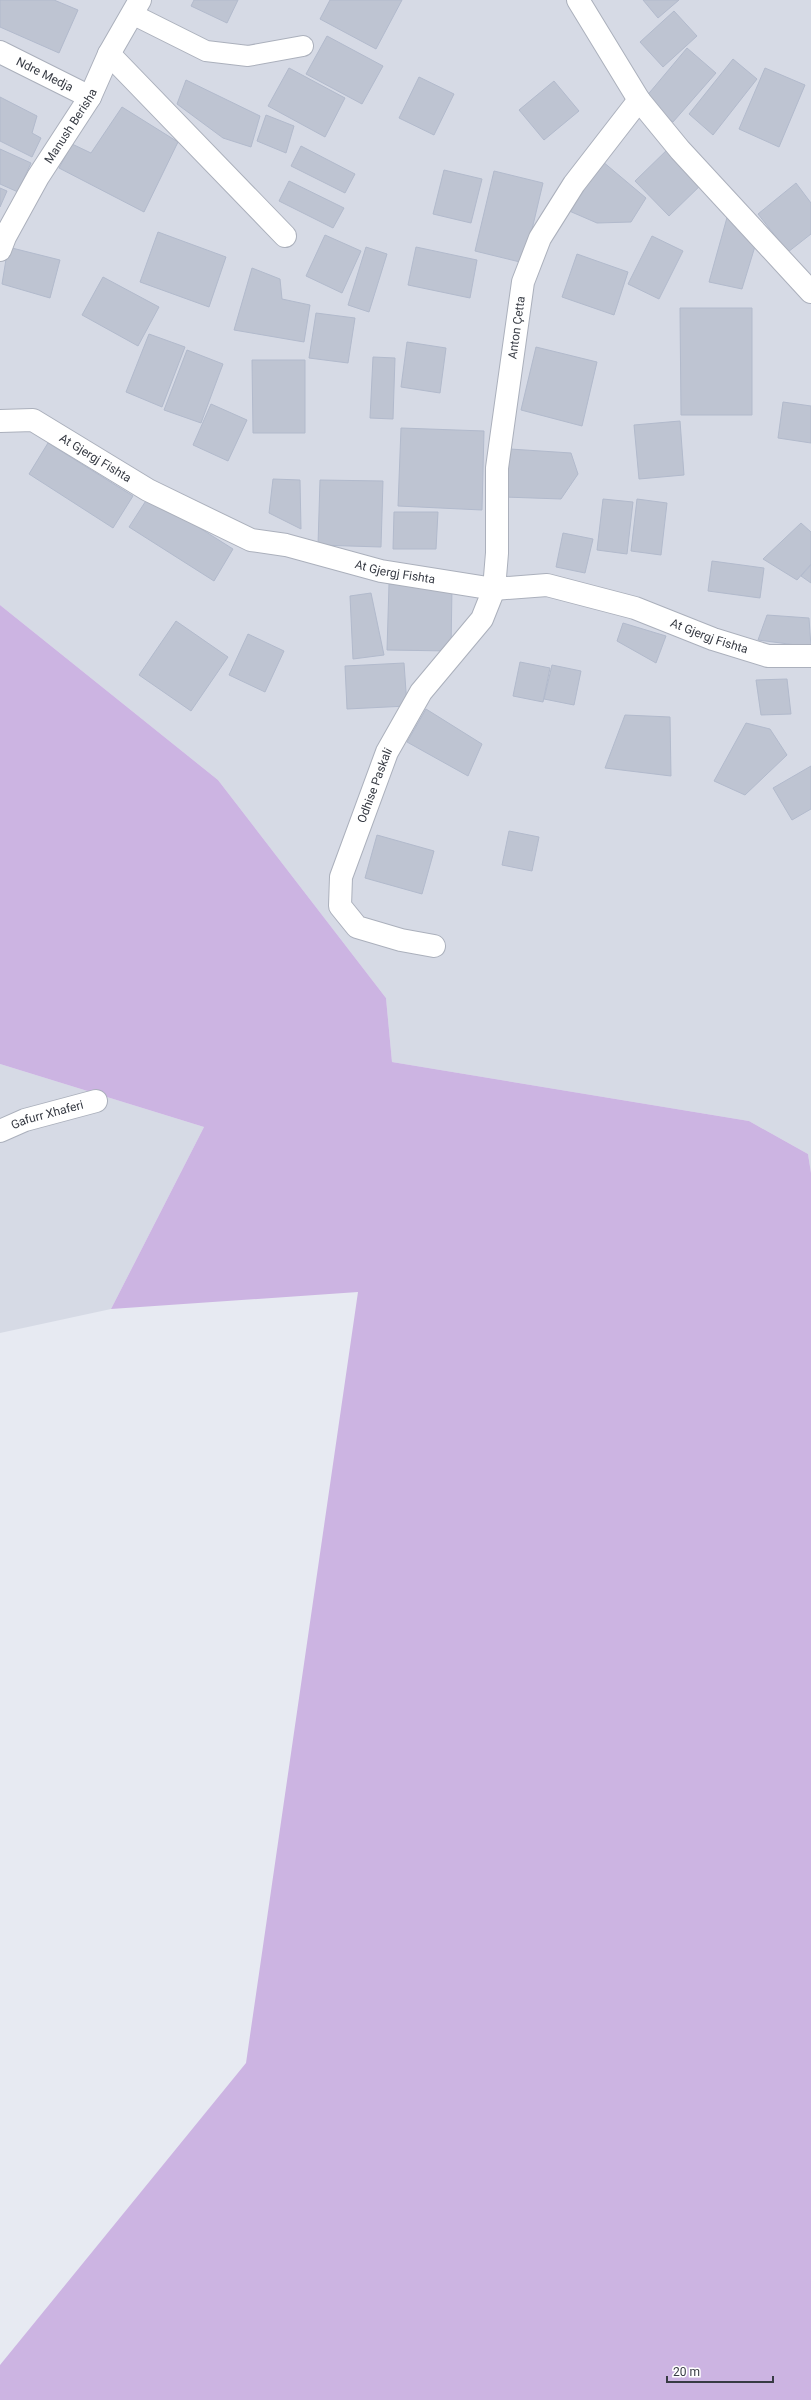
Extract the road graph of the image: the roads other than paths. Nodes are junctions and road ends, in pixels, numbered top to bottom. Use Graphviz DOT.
graph roads {
  1 [pos="578,0"];
  2 [pos="136,7"];
  3 [pos="303,46"];
  4 [pos="0,52"];
  5 [pos="109,54"];
  6 [pos="90,97"];
  7 [pos="638,100"];
  8 [pos="285,236"];
  9 [pos="0,250"];
  10 [pos="811,292"];
  11 [pos="0,421"];
  12 [pos="494,589"];
  13 [pos="811,656"];
  14 [pos="434,946"];
  15 [pos="96,1101"];
  16 [pos="0,1131"];
  1 -- 7 [label="street"];
  2 -- 3 [label="lane"];
  2 -- 5 [label="street, Manush Berisha"];
  4 -- 6 [label="street, Ndre Medja"];
  5 -- 6 [label="street, Manush Berisha"];
  5 -- 8 [label="street"];
  6 -- 9 [label="street, Manush Berisha"];
  7 -- 10 [label="street"];
  7 -- 12 [label="street, Anton Çetta"];
  11 -- 12 [label="street, At Gjergj Fishta"];
  12 -- 13 [label="street, At Gjergj Fishta"];
  12 -- 14 [label="street, Odhise Paskali"];
  15 -- 16 [label="street, Gafurr Xhaferi"];
}
